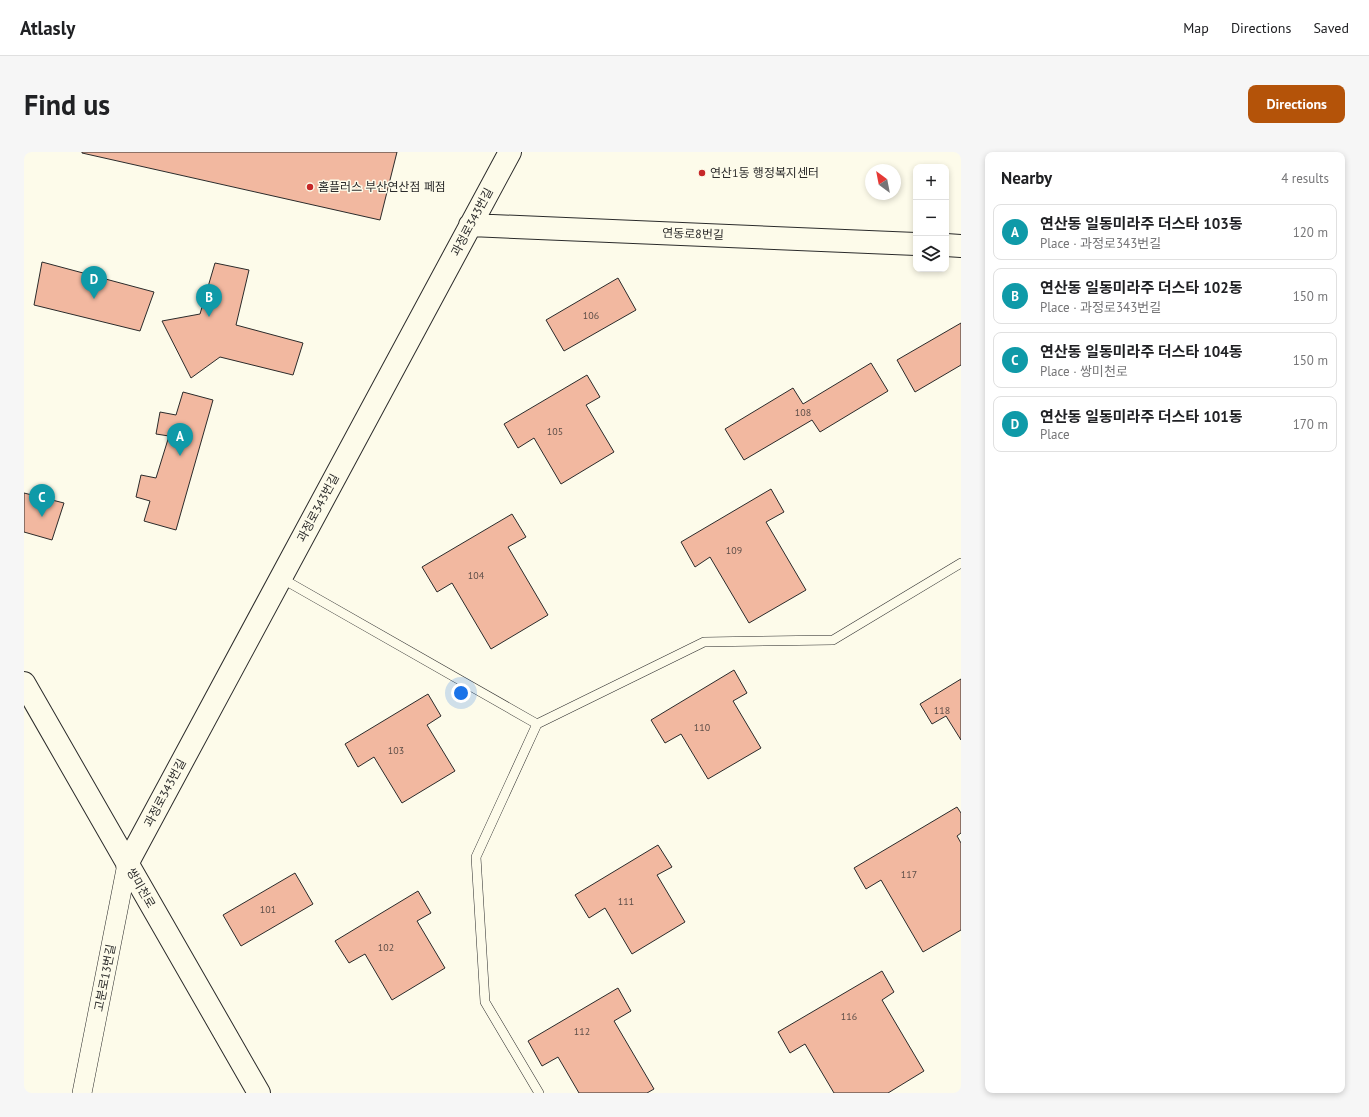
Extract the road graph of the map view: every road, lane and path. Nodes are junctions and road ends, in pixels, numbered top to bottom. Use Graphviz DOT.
graph roads {
  1 [pos="510,152"];
  2 [pos="470,225"];
  3 [pos="913,244"];
  4 [pos="949,245"];
  5 [pos="961,246"];
  6 [pos="961,564"];
  7 [pos="281,578"];
  8 [pos="24,683"];
  9 [pos="537,724"];
  10 [pos="127,864"];
  11 [pos="82,1093"];
  12 [pos="259,1093"];
  13 [pos="538,1093"];
  1 -- 2 [label="street, 과정로343번길"];
  2 -- 3 [label="street, 연동로8번길"];
  2 -- 7 [label="street, 과정로343번길"];
  4 -- 5 [label="street"];
  6 -- 9 [label="lane"];
  7 -- 9 [label="lane"];
  7 -- 10 [label="street, 과정로343번길"];
  8 -- 10 [label="street, 쌍미천로"];
  9 -- 13 [label="lane"];
  10 -- 11 [label="street, 고분로13번길"];
  10 -- 12 [label="street, 쌍미천로"];
}
